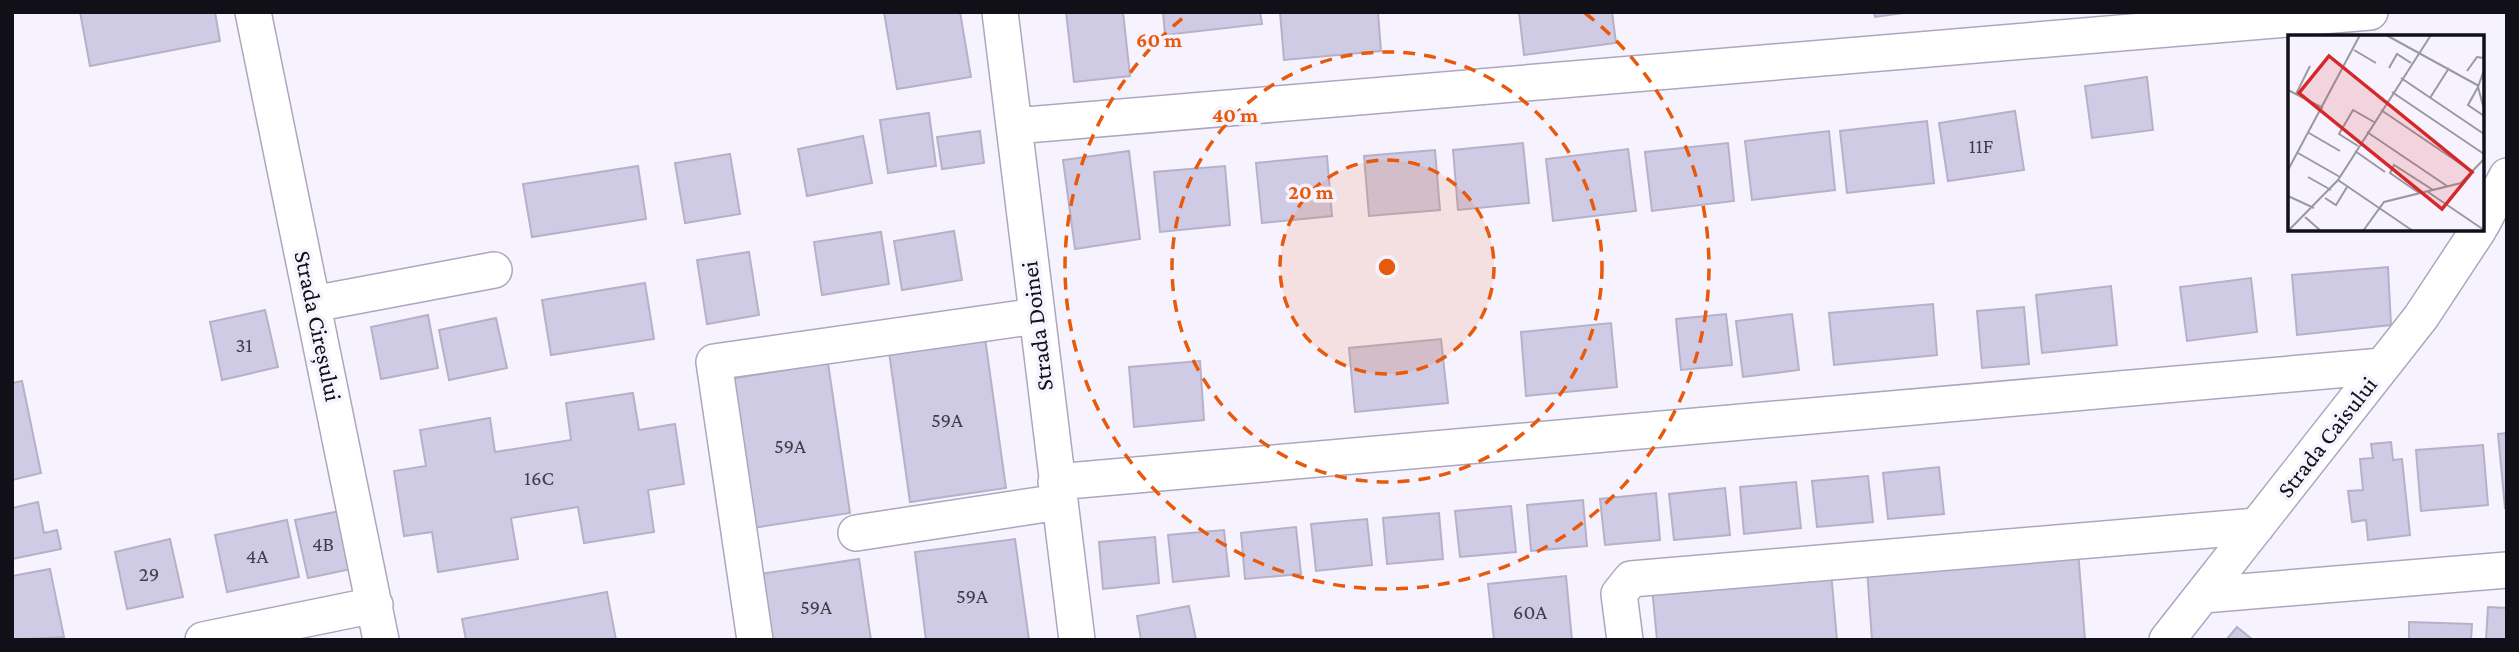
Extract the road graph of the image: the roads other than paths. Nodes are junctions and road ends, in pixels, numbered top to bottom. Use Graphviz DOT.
graph roads {
  1 [pos="253,12"];
  2 [pos="1000,12"];
  3 [pos="2370,12"];
  4 [pos="1014,126"];
  5 [pos="2507,176"];
  6 [pos="2484,220"];
  7 [pos="2478,231"];
  8 [pos="494,270"];
  9 [pos="313,304"];
  10 [pos="1036,316"];
  11 [pos="2382,366"];
  12 [pos="1058,492"];
  13 [pos="2257,526"];
  14 [pos="856,533"];
  15 [pos="2507,570"];
  16 [pos="2203,595"];
  17 [pos="375,605"];
  18 [pos="203,640"];
  19 [pos="381,640"];
  20 [pos="755,640"];
  21 [pos="1077,640"];
  22 [pos="1625,640"];
  23 [pos="2167,640"];
  1 -- 9 [label="street, Strada Cireșului"];
  2 -- 4 [label="street, Strada Doinei"];
  3 -- 4 [label="street"];
  4 -- 10 [label="street, Strada Doinei"];
  5 -- 6 [label="street"];
  7 -- 11 [label="street, Strada Caisului"];
  8 -- 9 [label="street"];
  9 -- 17 [label="street, Strada Cireșului"];
  10 -- 12 [label="street, Strada Doinei"];
  10 -- 20 [label="street"];
  11 -- 12 [label="street"];
  11 -- 13 [label="street, Strada Caisului"];
  12 -- 14 [label="street"];
  12 -- 21 [label="street, Strada Doinei"];
  13 -- 16 [label="street, Strada Caisului"];
  13 -- 22 [label="street"];
  15 -- 16 [label="street"];
  16 -- 23 [label="street, Strada Caisului"];
  17 -- 18 [label="street"];
  17 -- 19 [label="street, Strada Cireșului"];
}
